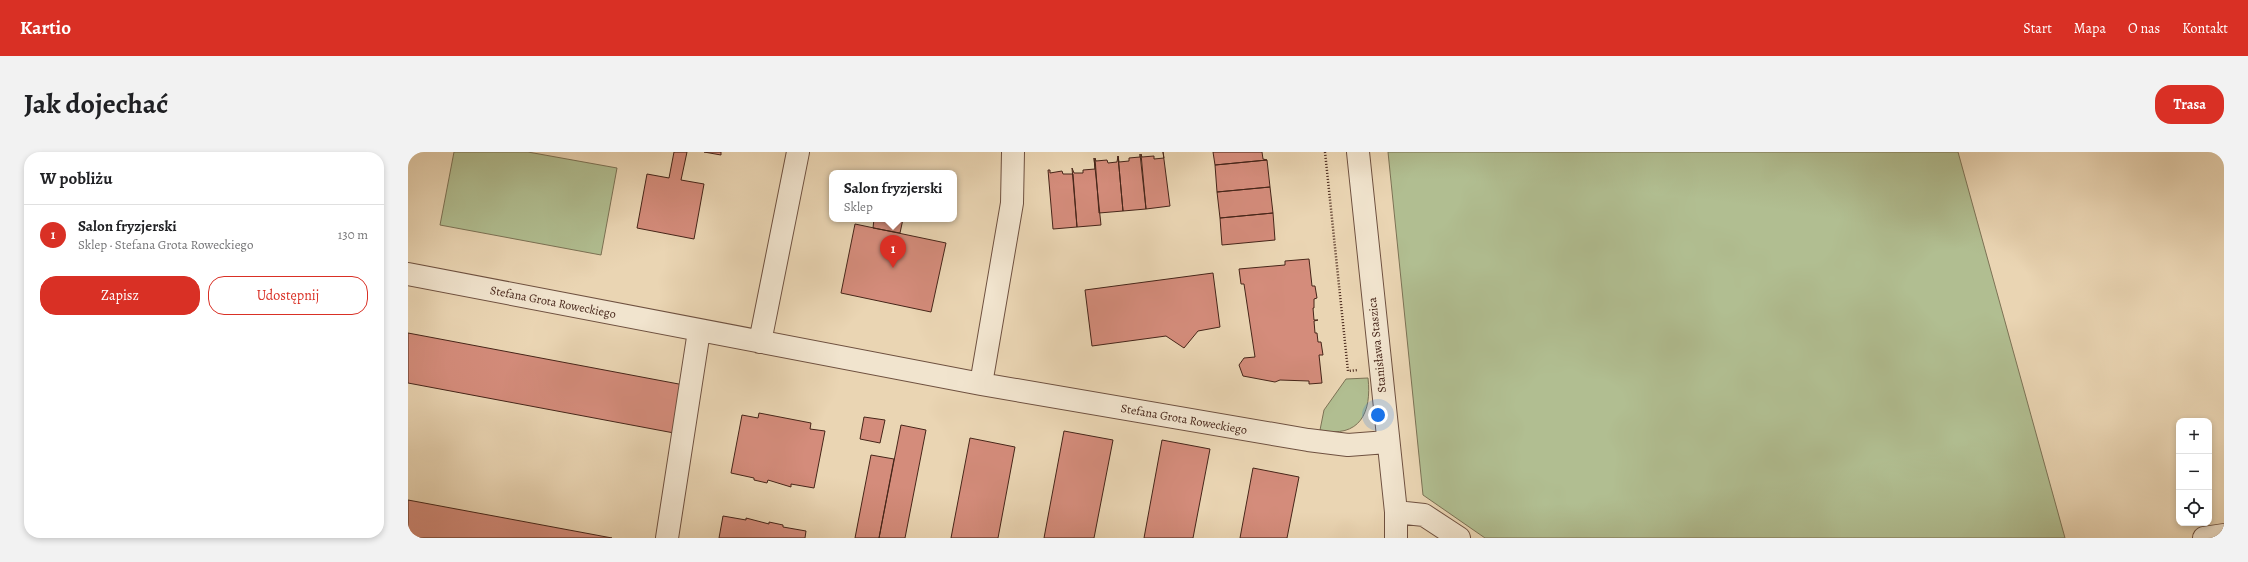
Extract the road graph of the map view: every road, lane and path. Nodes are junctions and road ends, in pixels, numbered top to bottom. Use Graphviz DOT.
graph roads {
  1 [pos="798,152"];
  2 [pos="1013,152"];
  3 [pos="1325,152"];
  4 [pos="1358,152"];
  5 [pos="408,274"];
  6 [pos="699,331"];
  7 [pos="760,342"];
  8 [pos="1361,370"];
  9 [pos="981,384"];
  10 [pos="1388,442"];
  11 [pos="1396,512"];
  12 [pos="2224,535"];
  13 [pos="667,538"];
  14 [pos="1396,538"];
  15 [pos="1459,538"];
  16 [pos="2204,538"];
  1 -- 7 [label="street"];
  2 -- 9 [label="street"];
  3 -- 8 [label="path"];
  4 -- 10 [label="street, Stanisława Staszica"];
  5 -- 6 [label="street, Stefana Grota Roweckiego"];
  6 -- 7 [label="street, Stefana Grota Roweckiego"];
  6 -- 13 [label="street"];
  7 -- 9 [label="street, Stefana Grota Roweckiego"];
  9 -- 10 [label="street, Stefana Grota Roweckiego"];
  10 -- 11 [label="street, Stanisława Staszica"];
  11 -- 14 [label="street, Stanisława Staszica"];
  11 -- 15 [label="street"];
  12 -- 16 [label="street"];
}
